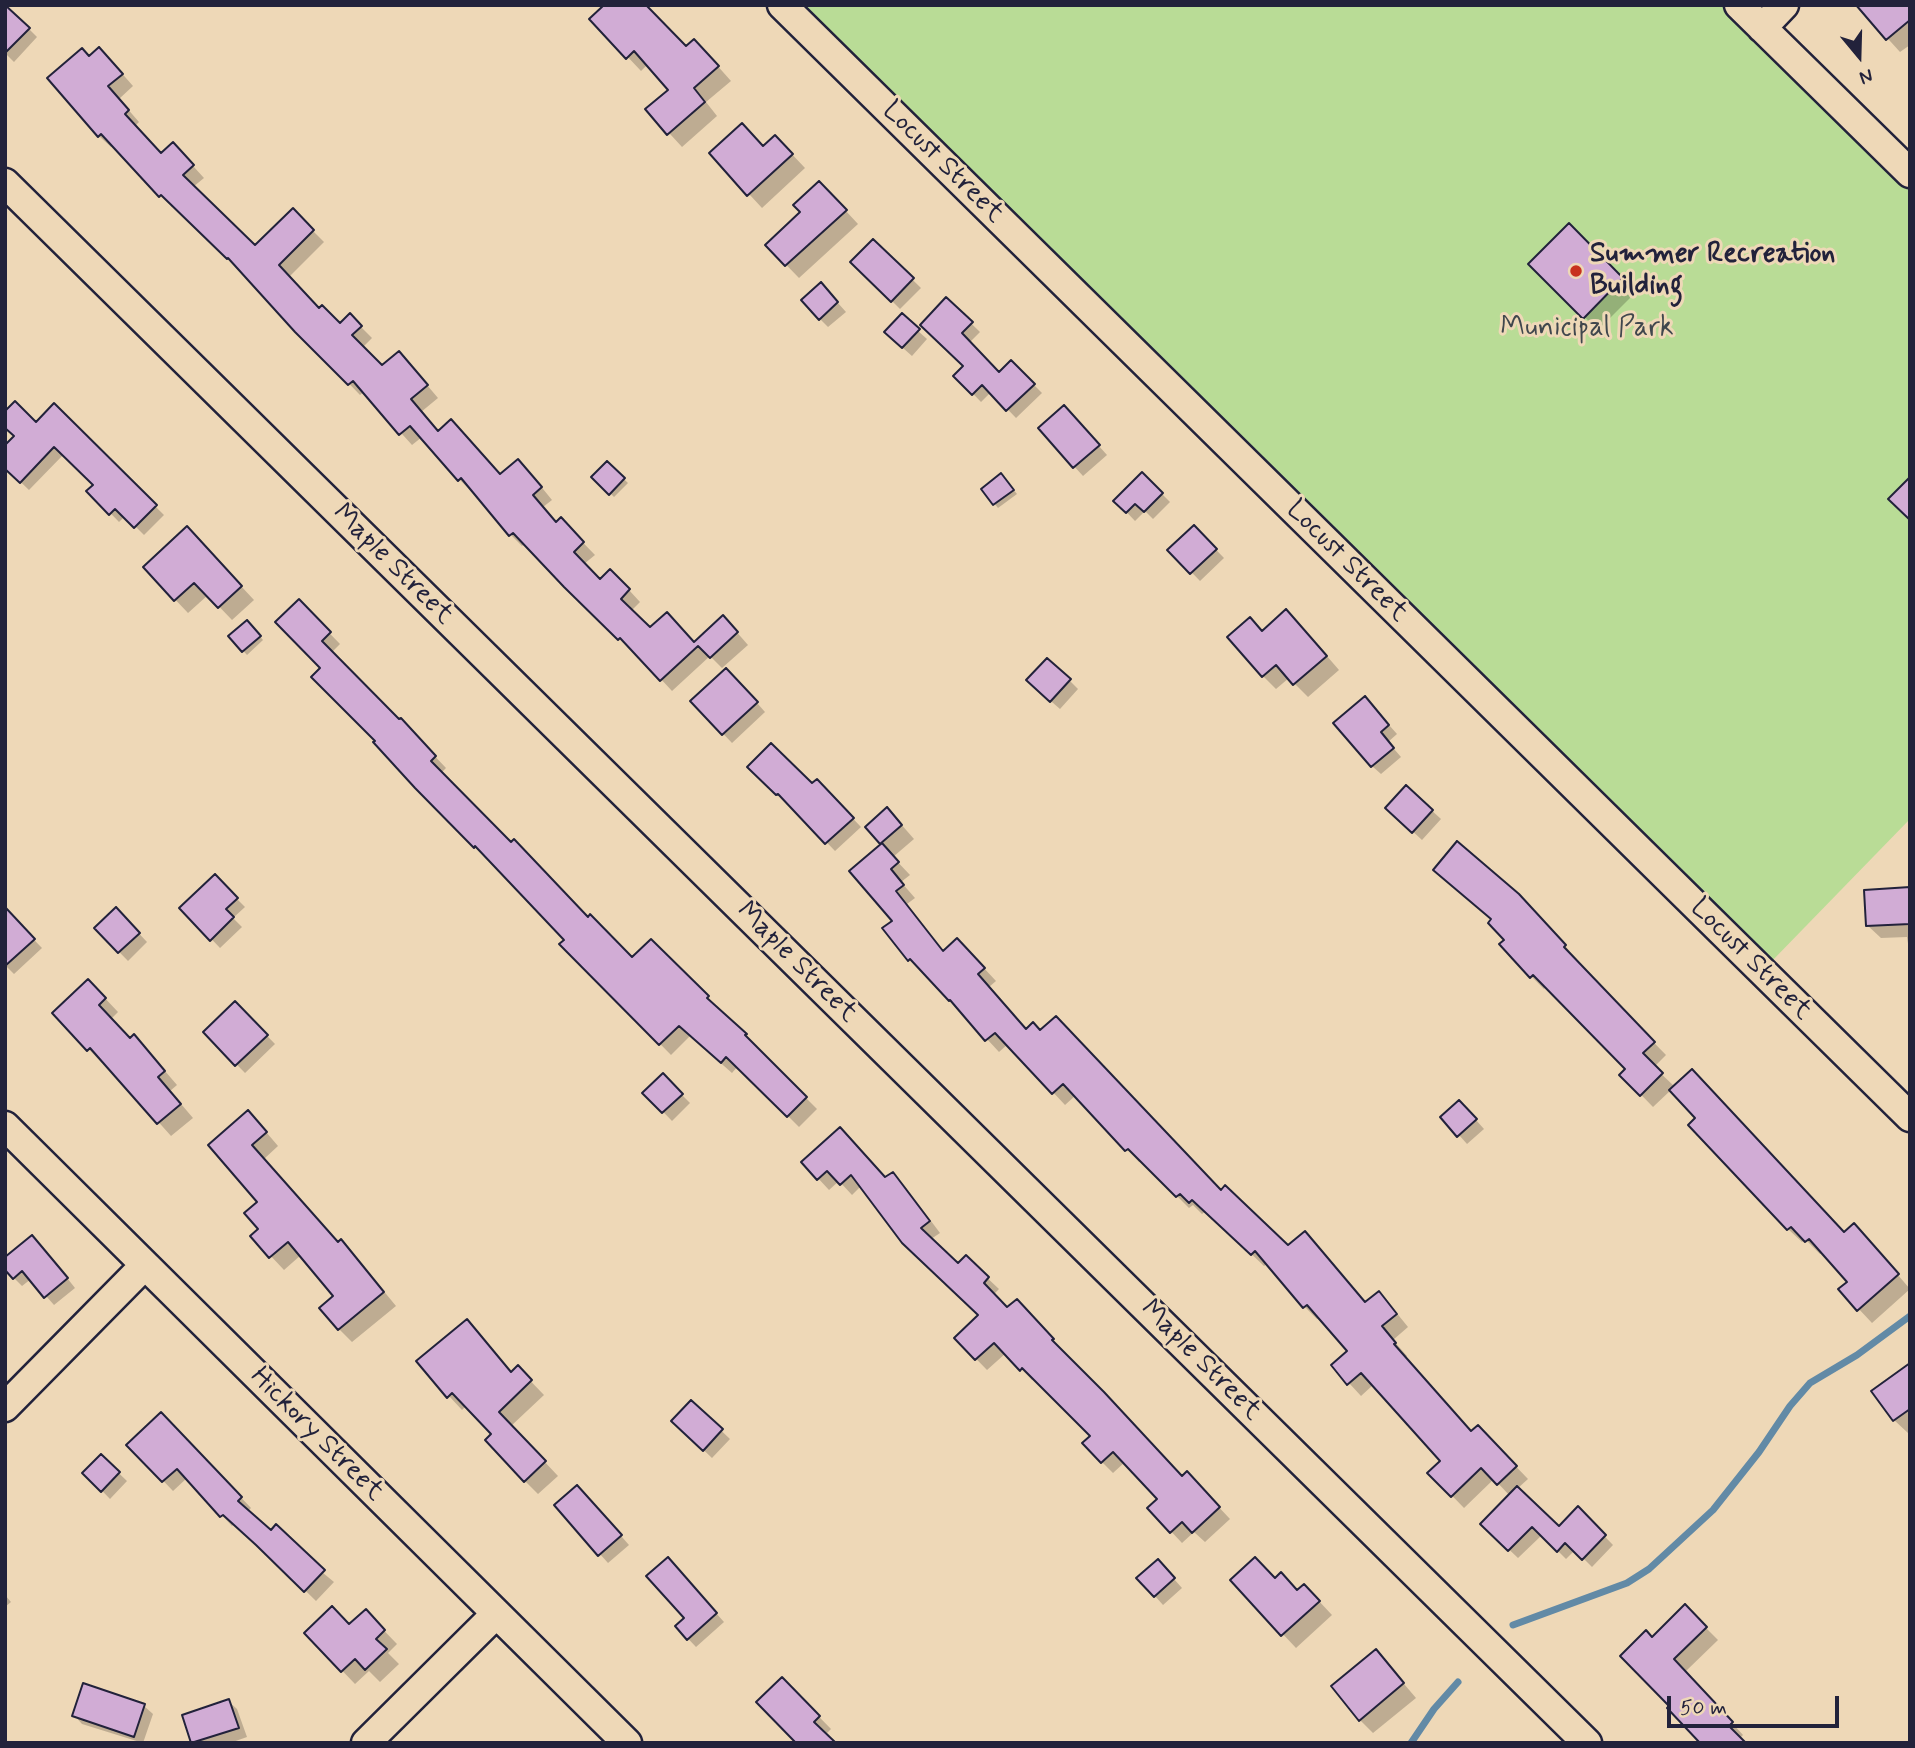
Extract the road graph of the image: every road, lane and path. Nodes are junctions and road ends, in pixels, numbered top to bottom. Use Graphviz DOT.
graph roads {
  1 [pos="782,5"];
  2 [pos="1739,5"];
  3 [pos="1784,5"];
  4 [pos="1762,28"];
  5 [pos="1910,173"];
  6 [pos="5,183"];
  7 [pos="1910,1117"];
  8 [pos="5,1126"];
  9 [pos="144,1266"];
  10 [pos="5,1407"];
  11 [pos="496,1614"];
  12 [pos="366,1743"];
  13 [pos="627,1743"];
  14 [pos="1587,1743"];
  1 -- 7 [label="street, Locust Street"];
  2 -- 4 [label="street"];
  3 -- 4 [label="street"];
  4 -- 5 [label="street"];
  6 -- 14 [label="street, Maple Street"];
  8 -- 9 [label="street, Hickory Street"];
  9 -- 10 [label="street"];
  9 -- 11 [label="street, Hickory Street"];
  11 -- 12 [label="street"];
  11 -- 13 [label="street, Hickory Street"];
}
